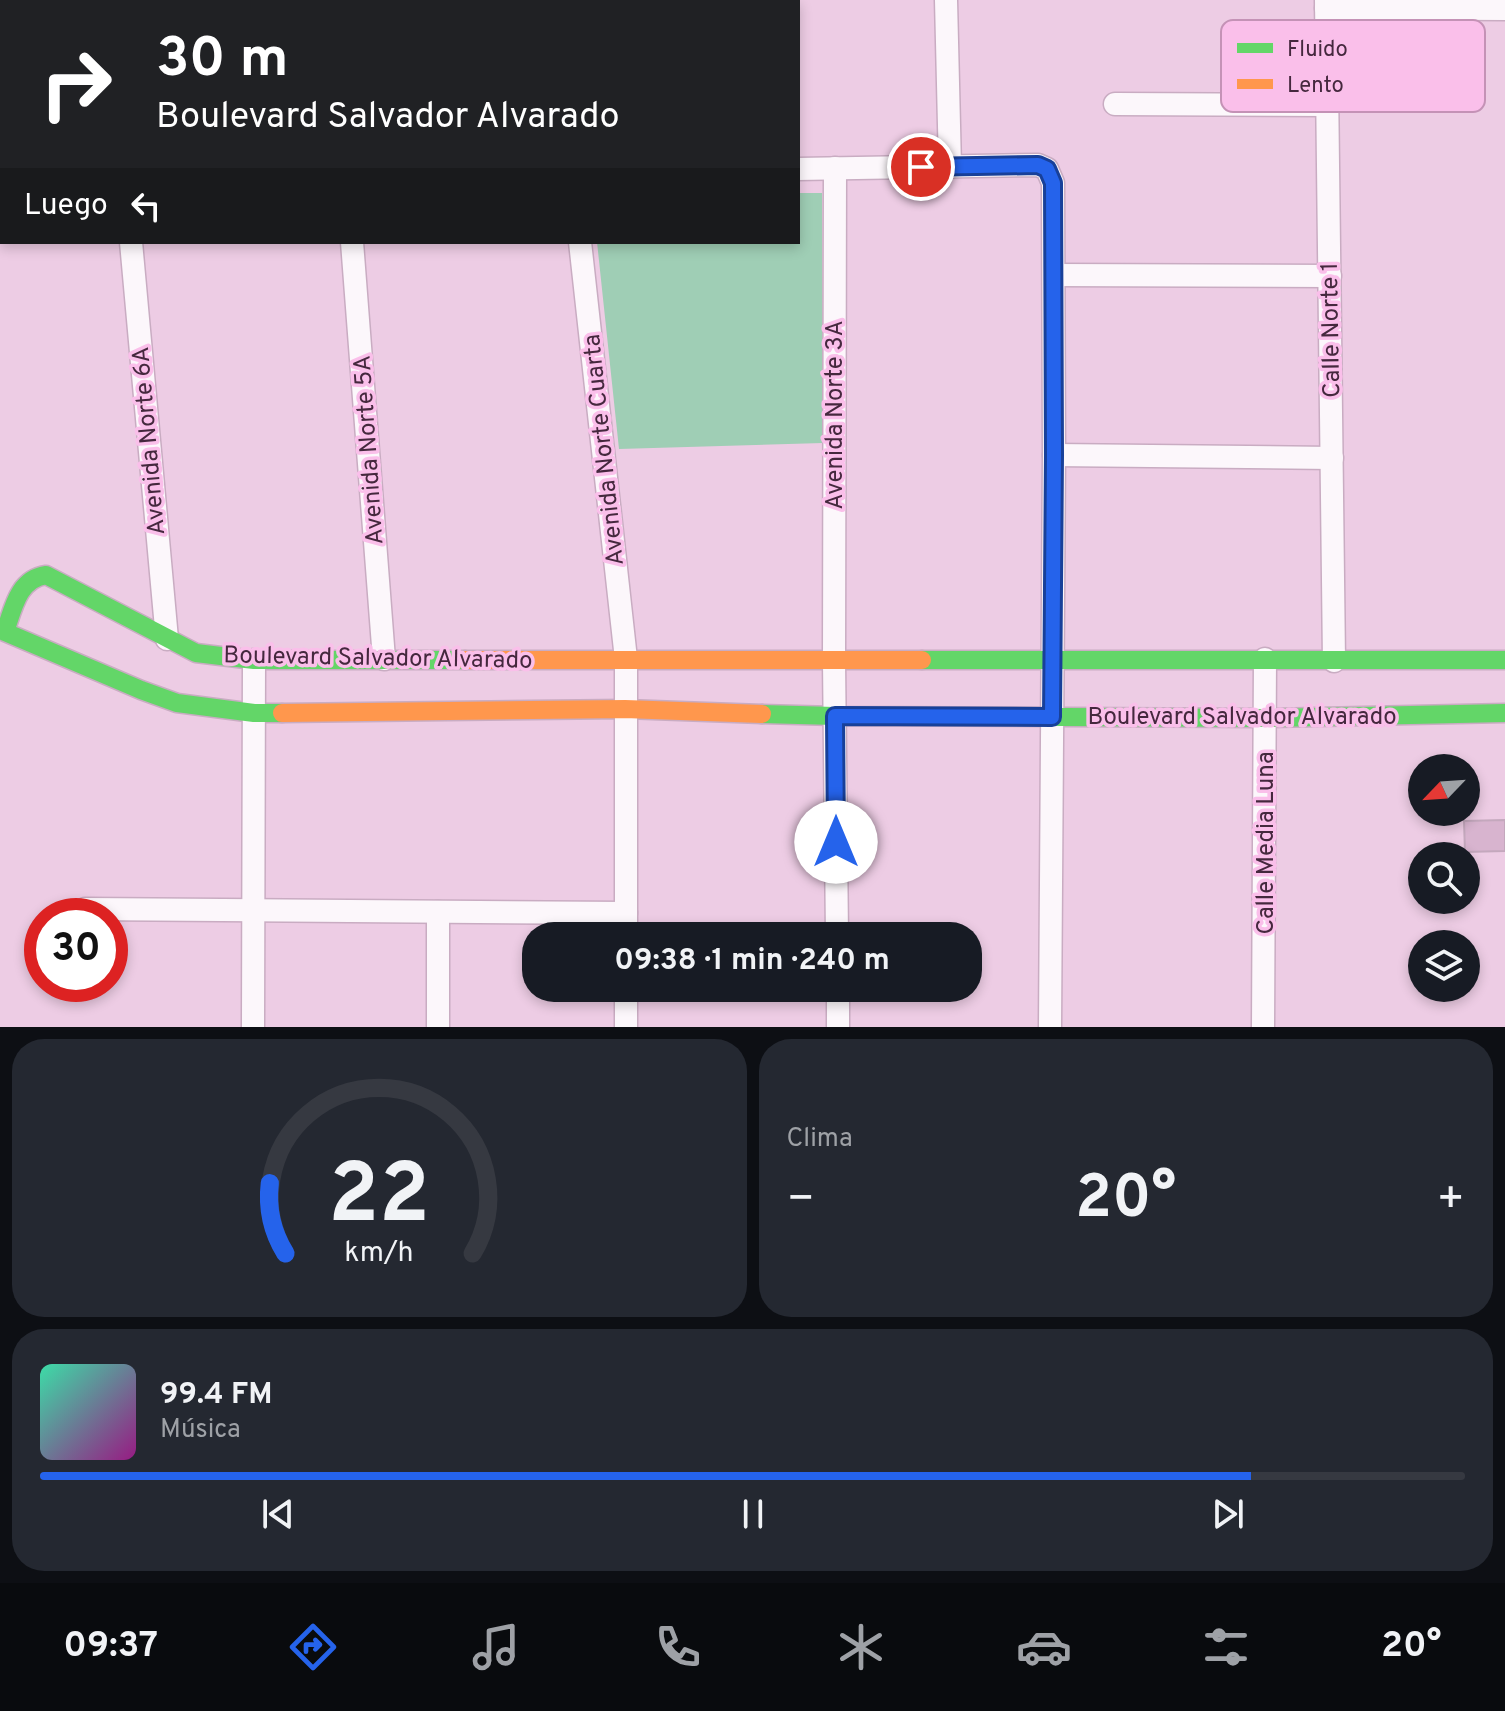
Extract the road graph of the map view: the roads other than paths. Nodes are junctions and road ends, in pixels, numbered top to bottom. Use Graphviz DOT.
graph roads {
  1 [pos="946,0"];
  2 [pos="1326,4"];
  3 [pos="1505,9"];
  4 [pos="1115,104"];
  5 [pos="1221,104"];
  6 [pos="1327,112"];
  7 [pos="950,167"];
  8 [pos="835,168"];
  9 [pos="800,169"];
  10 [pos="131,244"];
  11 [pos="352,244"];
  12 [pos="580,244"];
  13 [pos="1054,275"];
  14 [pos="1330,276"];
  15 [pos="1054,455"];
  16 [pos="1332,458"];
  17 [pos="2,633"];
  18 [pos="167,639"];
  19 [pos="384,659"];
  20 [pos="626,659"];
  21 [pos="1265,659"];
  22 [pos="254,660"];
  23 [pos="1052,660"];
  24 [pos="1505,660"];
  25 [pos="834,661"];
  26 [pos="1334,661"];
  27 [pos="625,709"];
  28 [pos="254,713"];
  29 [pos="1505,713"];
  30 [pos="835,716"];
  31 [pos="1052,717"];
  32 [pos="1266,718"];
  33 [pos="128,910"];
  34 [pos="253,911"];
  35 [pos="438,912"];
  36 [pos="583,922"];
  37 [pos="626,922"];
  38 [pos="837,922"];
  39 [pos="626,1002"];
  40 [pos="838,1002"];
  41 [pos="253,1027"];
  42 [pos="438,1027"];
  43 [pos="626,1027"];
  44 [pos="838,1027"];
  45 [pos="1050,1027"];
  46 [pos="1263,1027"];
  1 -- 7 [label="street"];
  2 -- 3 [label="street"];
  4 -- 5 [label="street"];
  6 -- 14 [label="street, Calle Norte 1"];
  7 -- 8 [label="street"];
  7 -- 13 [label="street"];
  8 -- 9 [label="street"];
  8 -- 25 [label="street, Avenida Norte 3A"];
  10 -- 18 [label="street, Avenida Norte 6A"];
  11 -- 19 [label="street, Avenida Norte 5A"];
  12 -- 20 [label="street, Avenida Norte Cuarta"];
  13 -- 14 [label="street"];
  13 -- 15 [label="street"];
  14 -- 16 [label="street, Calle Norte 1"];
  15 -- 16 [label="street"];
  15 -- 23 [label="street"];
  16 -- 26 [label="street, Calle Norte 1"];
  17 -- 18 [label="street, Boulevard Salvador Alvarado"];
  17 -- 28 [label="street, Boulevard Salvador Alvarado"];
  18 -- 22 [label="street, Boulevard Salvador Alvarado"];
  19 -- 20 [label="street, Boulevard Salvador Alvarado"];
  19 -- 22 [label="street, Boulevard Salvador Alvarado"];
  20 -- 25 [label="street, Boulevard Salvador Alvarado"];
  20 -- 27 [label="street, Avenida Norte Cuarta"];
  21 -- 23 [label="street, Boulevard Salvador Alvarado"];
  21 -- 26 [label="street, Boulevard Salvador Alvarado"];
  21 -- 32 [label="street, Calle Media Luna"];
  22 -- 28 [label="street"];
  23 -- 25 [label="street, Boulevard Salvador Alvarado"];
  23 -- 31 [label="street"];
  24 -- 26 [label="street, Boulevard Salvador Alvarado"];
  25 -- 30 [label="street, Avenida Norte 3A"];
  27 -- 28 [label="street, Boulevard Salvador Alvarado"];
  27 -- 30 [label="street, Boulevard Salvador Alvarado"];
  27 -- 37 [label="street, Avenida Norte Cuarta"];
  28 -- 34 [label="street"];
  29 -- 32 [label="street, Boulevard Salvador Alvarado"];
  30 -- 31 [label="street, Boulevard Salvador Alvarado"];
  30 -- 38 [label="street, Avenida Norte 3A"];
  31 -- 32 [label="street, Boulevard Salvador Alvarado"];
  31 -- 45 [label="street"];
  32 -- 46 [label="street, Calle Media Luna"];
  33 -- 34 [label="street"];
  34 -- 35 [label="street"];
  34 -- 41 [label="street"];
  35 -- 36 [label="street"];
  35 -- 42 [label="street"];
  39 -- 43 [label="street"];
  40 -- 44 [label="street"];
}
